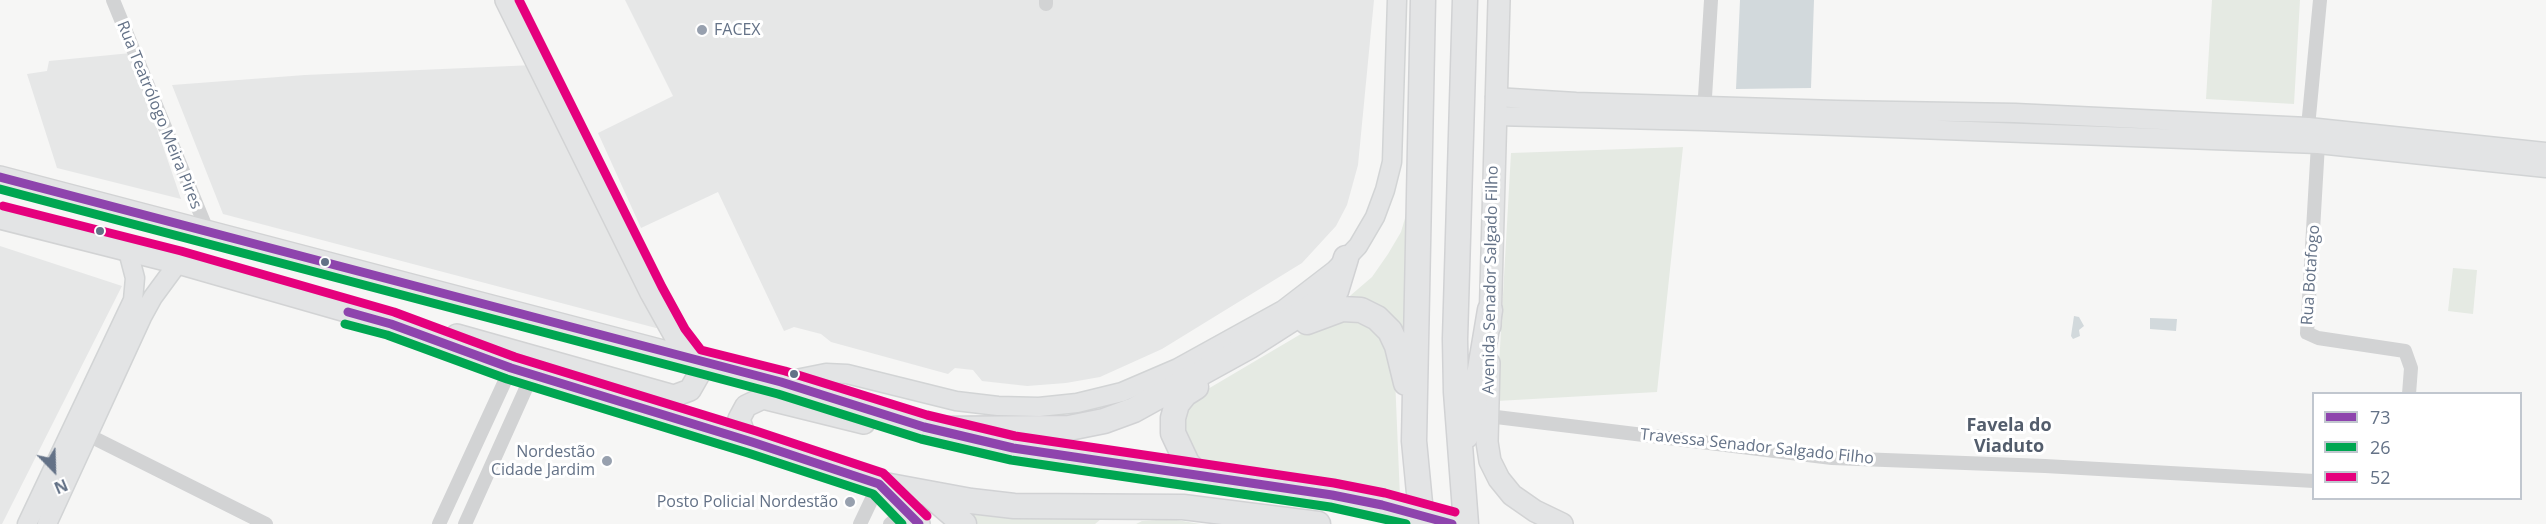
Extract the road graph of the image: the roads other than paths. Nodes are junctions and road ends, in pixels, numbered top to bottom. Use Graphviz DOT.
graph roads {
  1 [pos="113,0"];
  2 [pos="506,0"];
  3 [pos="1397,0"];
  4 [pos="1422,0"];
  5 [pos="1465,0"];
  6 [pos="1499,0"];
  7 [pos="1711,0"];
  8 [pos="2320,0"];
  9 [pos="1495,106"];
  10 [pos="1704,113"];
  11 [pos="2308,127"];
  12 [pos="2318,144"];
  13 [pos="2546,152"];
  14 [pos="2546,168"];
  15 [pos="0,177"];
  16 [pos="1,221"];
  17 [pos="207,230"];
  18 [pos="128,251"];
  19 [pos="178,263"];
  20 [pos="1341,264"];
  21 [pos="1490,310"];
  22 [pos="391,324"];
  23 [pos="694,361"];
  24 [pos="511,368"];
  25 [pos="532,375"];
  26 [pos="781,382"];
  27 [pos="2409,392"];
  28 [pos="876,414"];
  29 [pos="1488,416"];
  30 [pos="928,428"];
  31 [pos="88,435"];
  32 [pos="1414,441"];
  33 [pos="752,442"];
  34 [pos="1461,453"];
  35 [pos="1200,477"];
  36 [pos="460,479"];
  37 [pos="2312,481"];
  38 [pos="879,484"];
  39 [pos="482,488"];
  40 [pos="927,493"];
  41 [pos="1132,506"];
  42 [pos="905,520"];
  43 [pos="864,522"];
  44 [pos="27,524"];
  45 [pos="47,524"];
  46 [pos="266,524"];
  47 [pos="439,524"];
  48 [pos="465,524"];
  49 [pos="964,524"];
  50 [pos="1107,524"];
  51 [pos="1318,524"];
  52 [pos="1422,524"];
  53 [pos="1452,524"];
  54 [pos="1466,524"];
  55 [pos="1562,524"];
  1 -- 17 [label="street, Rua Teatrólogo Meira Pires"];
  2 -- 23 [label="main road"];
  3 -- 20 [label="main road"];
  4 -- 32 [label="highway"];
  5 -- 34 [label="highway, Avenida Senador Salgado Filho"];
  6 -- 9 [label="main road, Avenida Senador Salgado Filho"];
  7 -- 10 [label="street"];
  8 -- 11 [label="street"];
  9 -- 10 [label="main road"];
  9 -- 21 [label="main road, Avenida Senador Salgado Filho"];
  10 -- 11 [label="main road"];
  10 -- 12 [label="main road"];
  11 -- 13 [label="main road"];
  12 -- 14 [label="main road"];
  12 -- 27 [label="street, Rua Botafogo"];
  15 -- 17 [label="main road"];
  16 -- 18 [label="main road"];
  17 -- 23 [label="main road"];
  18 -- 19 [label="main road"];
  18 -- 44 [label="main road"];
  19 -- 22 [label="main road"];
  19 -- 31 [label="main road"];
  20 -- 26 [label="main road"];
  20 -- 30 [label="highway"];
  21 -- 29 [label="main road, Avenida Senador Salgado Filho"];
  21 -- 34 [label="highway"];
  22 -- 23 [label="main road"];
  22 -- 24 [label="main road"];
  23 -- 26 [label="main road"];
  24 -- 25 [label="main road"];
  24 -- 36 [label="street"];
  25 -- 33 [label="main road"];
  25 -- 39 [label="street"];
  26 -- 28 [label="main road"];
  28 -- 30 [label="highway"];
  29 -- 37 [label="street, Travessa Senador Salgado Filho"];
  29 -- 55 [label="main road, Avenida Senador Salgado Filho"];
  30 -- 33 [label="main road"];
  30 -- 35 [label="highway"];
  31 -- 45 [label="main road"];
  31 -- 46 [label="street"];
  32 -- 35 [label="highway"];
  32 -- 52 [label="highway"];
  33 -- 38 [label="main road"];
  34 -- 54 [label="highway, Avenida Senador Salgado Filho"];
  35 -- 53 [label="highway, bridge"];
  36 -- 39 [label="street"];
  36 -- 47 [label="street"];
  38 -- 40 [label="highway"];
  38 -- 42 [label="main road"];
  38 -- 43 [label="street"];
  39 -- 48 [label="street"];
  40 -- 41 [label="highway"];
  40 -- 49 [label="highway"];
  41 -- 50 [label="highway"];
  41 -- 51 [label="highway"];
}
